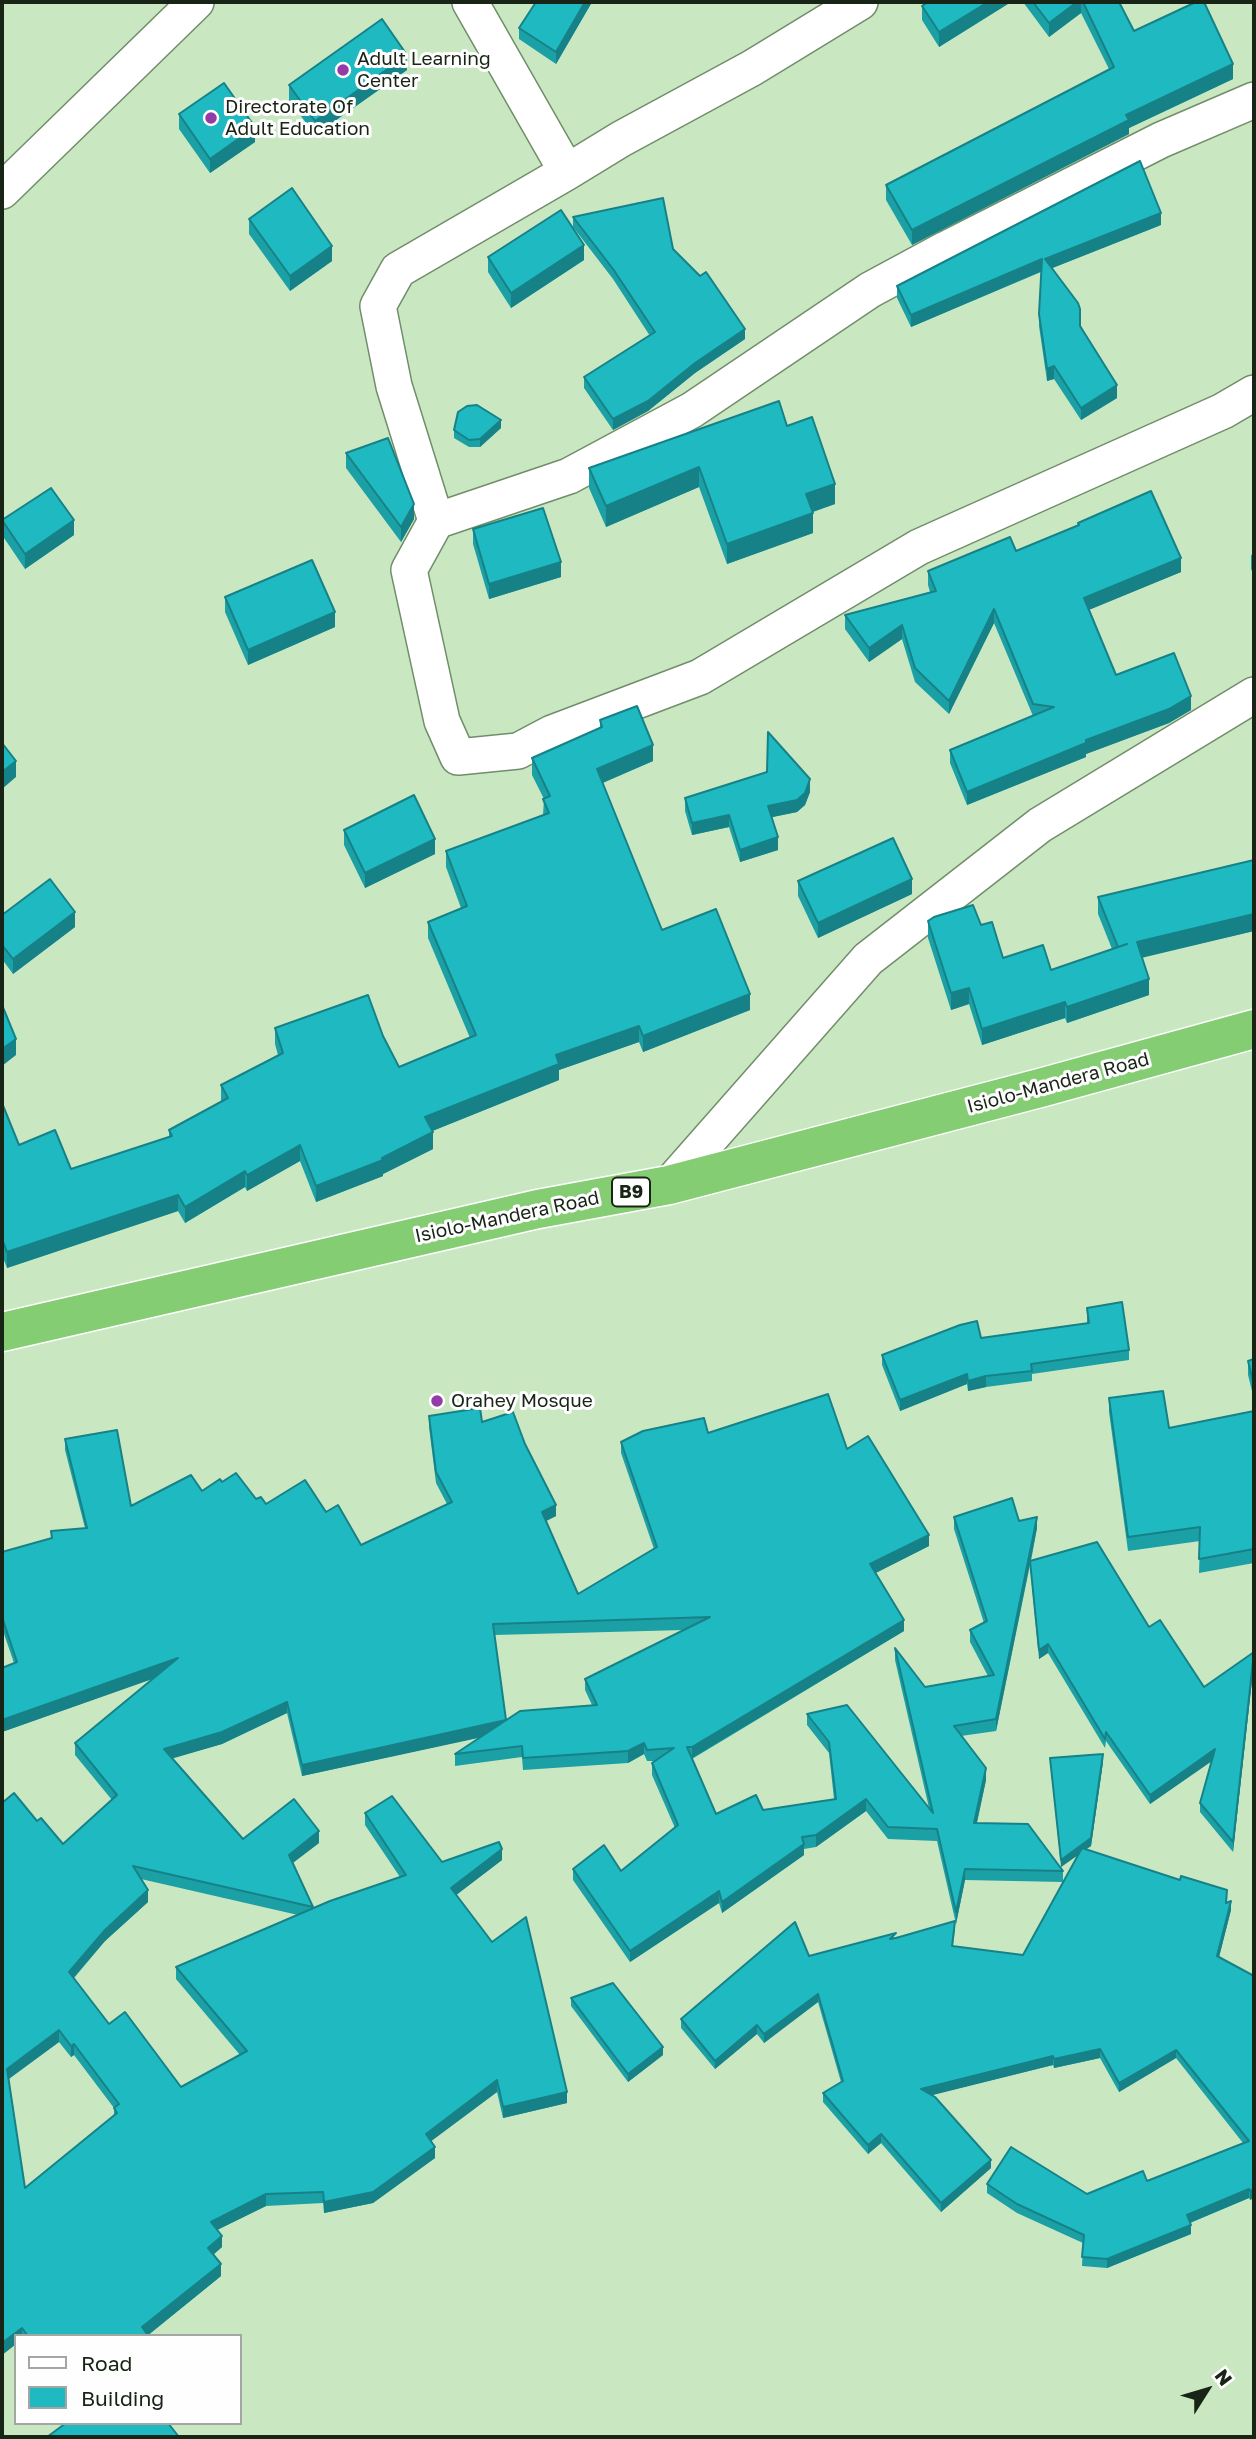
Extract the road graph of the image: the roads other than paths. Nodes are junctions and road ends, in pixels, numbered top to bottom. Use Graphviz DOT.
graph roads {
  1 [pos="195,2"];
  2 [pos="470,2"];
  3 [pos="860,2"];
  4 [pos="1254,100"];
  5 [pos="567,172"];
  6 [pos="2,191"];
  7 [pos="1254,393"];
  8 [pos="436,521"];
  9 [pos="1254,695"];
  10 [pos="1254,1029"];
  11 [pos="669,1185"];
  12 [pos="2,1332"];
  1 -- 6 [label="street"];
  2 -- 5 [label="street"];
  3 -- 5 [label="street"];
  4 -- 8 [label="street"];
  5 -- 8 [label="street"];
  7 -- 8 [label="street"];
  9 -- 11 [label="street"];
  10 -- 11 [label="highway, Isiolo-Mandera Road / B9"];
  11 -- 12 [label="highway, Isiolo-Mandera Road / B9"];
}
